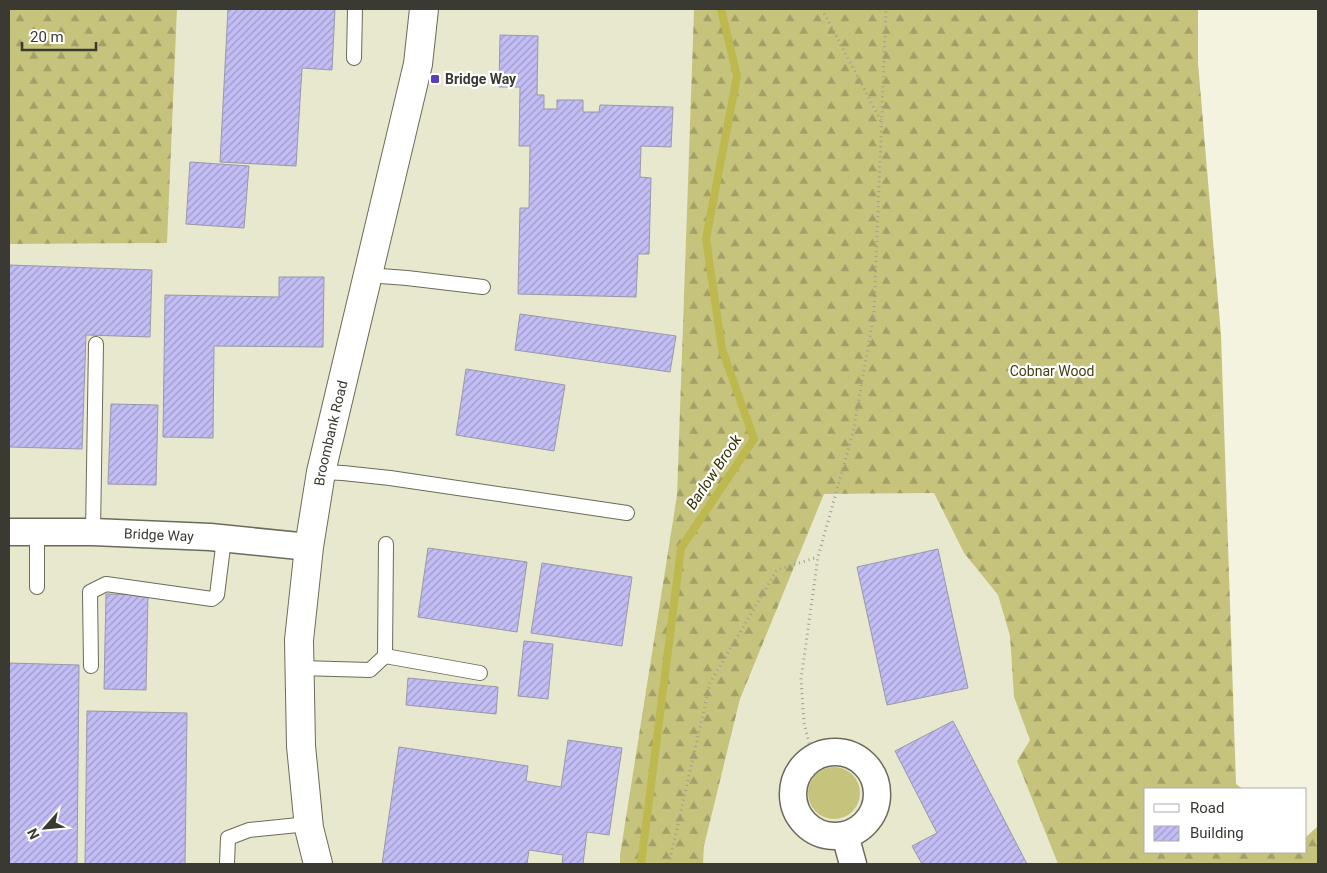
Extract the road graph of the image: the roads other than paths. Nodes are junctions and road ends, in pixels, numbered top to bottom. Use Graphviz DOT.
graph roads {
  1 [pos="355,9"];
  2 [pos="424,9"];
  3 [pos="354,58"];
  4 [pos="367,275"];
  5 [pos="483,287"];
  6 [pos="96,344"];
  7 [pos="321,472"];
  8 [pos="627,513"];
  9 [pos="9,532"];
  10 [pos="37,532"];
  11 [pos="94,532"];
  12 [pos="224,539"];
  13 [pos="386,544"];
  14 [pos="309,547"];
  15 [pos="37,587"];
  16 [pos="385,656"];
  17 [pos="91,666"];
  18 [pos="300,668"];
  19 [pos="480,673"];
  20 [pos="308,824"];
  21 [pos="845,835"];
  22 [pos="227,864"];
  23 [pos="318,864"];
  24 [pos="853,864"];
  1 -- 3 [label="lane"];
  2 -- 4 [label="street, Broombank Road"];
  4 -- 5 [label="lane"];
  4 -- 7 [label="street, Broombank Road"];
  6 -- 11 [label="lane"];
  7 -- 8 [label="lane"];
  7 -- 14 [label="street, Broombank Road"];
  9 -- 10 [label="street, Bridge Way"];
  10 -- 11 [label="street, Bridge Way"];
  10 -- 15 [label="lane"];
  11 -- 12 [label="street, Bridge Way"];
  12 -- 14 [label="street, Bridge Way"];
  12 -- 17 [label="lane"];
  13 -- 16 [label="lane"];
  14 -- 18 [label="street, Broombank Road"];
  16 -- 18 [label="lane"];
  16 -- 19 [label="lane"];
  18 -- 20 [label="street, Broombank Road"];
  20 -- 22 [label="lane"];
  20 -- 23 [label="street, Broombank Road"];
  21 -- 21 [label="street"];
  21 -- 24 [label="street"];
}
